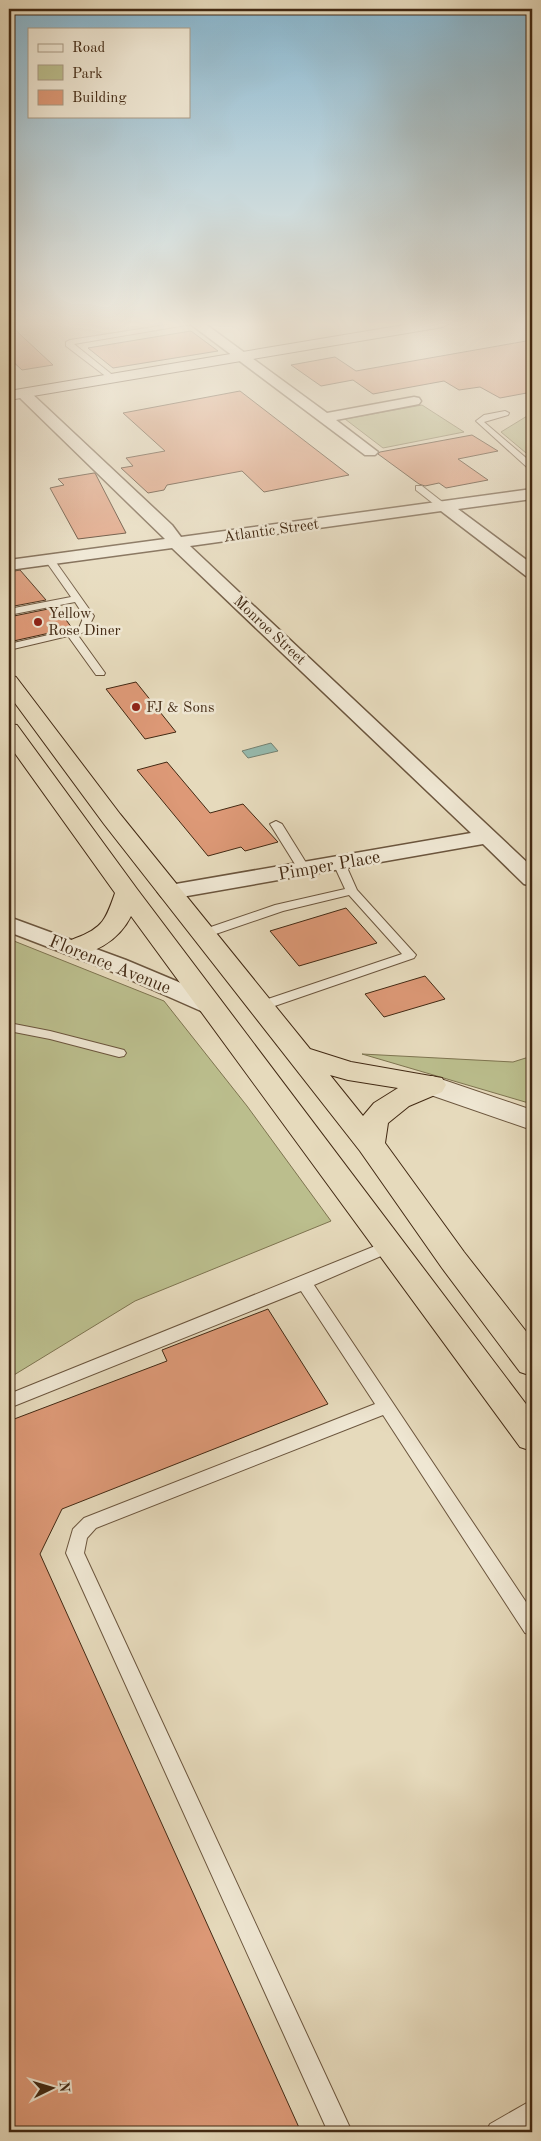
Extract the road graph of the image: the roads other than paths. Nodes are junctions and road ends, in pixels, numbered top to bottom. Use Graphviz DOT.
graph roads {
  1 [pos="47,423"];
  2 [pos="331,423"];
  3 [pos="481,423"];
  4 [pos="370,452"];
  5 [pos="532,467"];
  6 [pos="420,488"];
  7 [pos="532,494"];
  8 [pos="444,506"];
  9 [pos="177,543"];
  10 [pos="50,560"];
  11 [pos="9,565"];
  12 [pos="532,572"];
  13 [pos="78,599"];
  14 [pos="9,612"];
  15 [pos="71,633"];
  16 [pos="9,647"];
  17 [pos="100,673"];
  18 [pos="9,681"];
  19 [pos="9,730"];
  20 [pos="276,824"];
  21 [pos="488,837"];
  22 [pos="339,863"];
  23 [pos="304,869"];
  24 [pos="532,879"];
  25 [pos="352,891"];
  26 [pos="170,892"];
  27 [pos="127,893"];
  28 [pos="9,924"];
  29 [pos="203,934"];
  30 [pos="73,948"];
  31 [pos="210,1005"];
  32 [pos="261,1006"];
  33 [pos="9,1028"];
  34 [pos="119,1052"];
  35 [pos="301,1056"];
  36 [pos="432,1085"];
  37 [pos="532,1120"];
  38 [pos="370,1144"];
  39 [pos="390,1246"];
  40 [pos="304,1283"];
  41 [pos="532,1363"];
  42 [pos="9,1401"];
  43 [pos="386,1407"];
  44 [pos="532,1437"];
  45 [pos="532,1627"];
  46 [pos="532,2112"];
  47 [pos="340,2132"];
  48 [pos="498,2132"];
  1 -- 9 [label="street, Monroe Street"];
  2 -- 4 [label="street"];
  3 -- 5 [label="lane"];
  6 -- 8 [label="lane"];
  7 -- 8 [label="street, Atlantic Street"];
  8 -- 9 [label="street, Atlantic Street"];
  8 -- 12 [label="street"];
  9 -- 10 [label="street, Atlantic Street"];
  9 -- 21 [label="street, Monroe Street"];
  10 -- 11 [label="street, Atlantic Street"];
  10 -- 13 [label="lane"];
  13 -- 14 [label="lane"];
  13 -- 15 [label="lane"];
  15 -- 16 [label="lane"];
  15 -- 17 [label="lane"];
  18 -- 26 [label="highway"];
  19 -- 27 [label="highway"];
  20 -- 23 [label="lane"];
  21 -- 22 [label="street, Pimper Place"];
  21 -- 24 [label="street, Monroe Street"];
  22 -- 23 [label="street, Pimper Place"];
  22 -- 25 [label="lane"];
  23 -- 26 [label="street, Pimper Place"];
  25 -- 29 [label="lane"];
  25 -- 32 [label="lane"];
  26 -- 29 [label="highway"];
  27 -- 30 [label="highway"];
  27 -- 31 [label="highway"];
  28 -- 30 [label="street, Florence Avenue"];
  29 -- 32 [label="highway"];
  30 -- 31 [label="street, Florence Avenue"];
  31 -- 39 [label="highway"];
  32 -- 35 [label="highway"];
  33 -- 34 [label="lane"];
  35 -- 36 [label="highway"];
  35 -- 38 [label="highway"];
  36 -- 37 [label="main road"];
  36 -- 38 [label="highway"];
  38 -- 41 [label="highway"];
  39 -- 40 [label="lane"];
  39 -- 44 [label="highway"];
  40 -- 42 [label="lane"];
  40 -- 43 [label="lane"];
  43 -- 45 [label="lane"];
  43 -- 47 [label="lane"];
  46 -- 48 [label="lane"];
}
